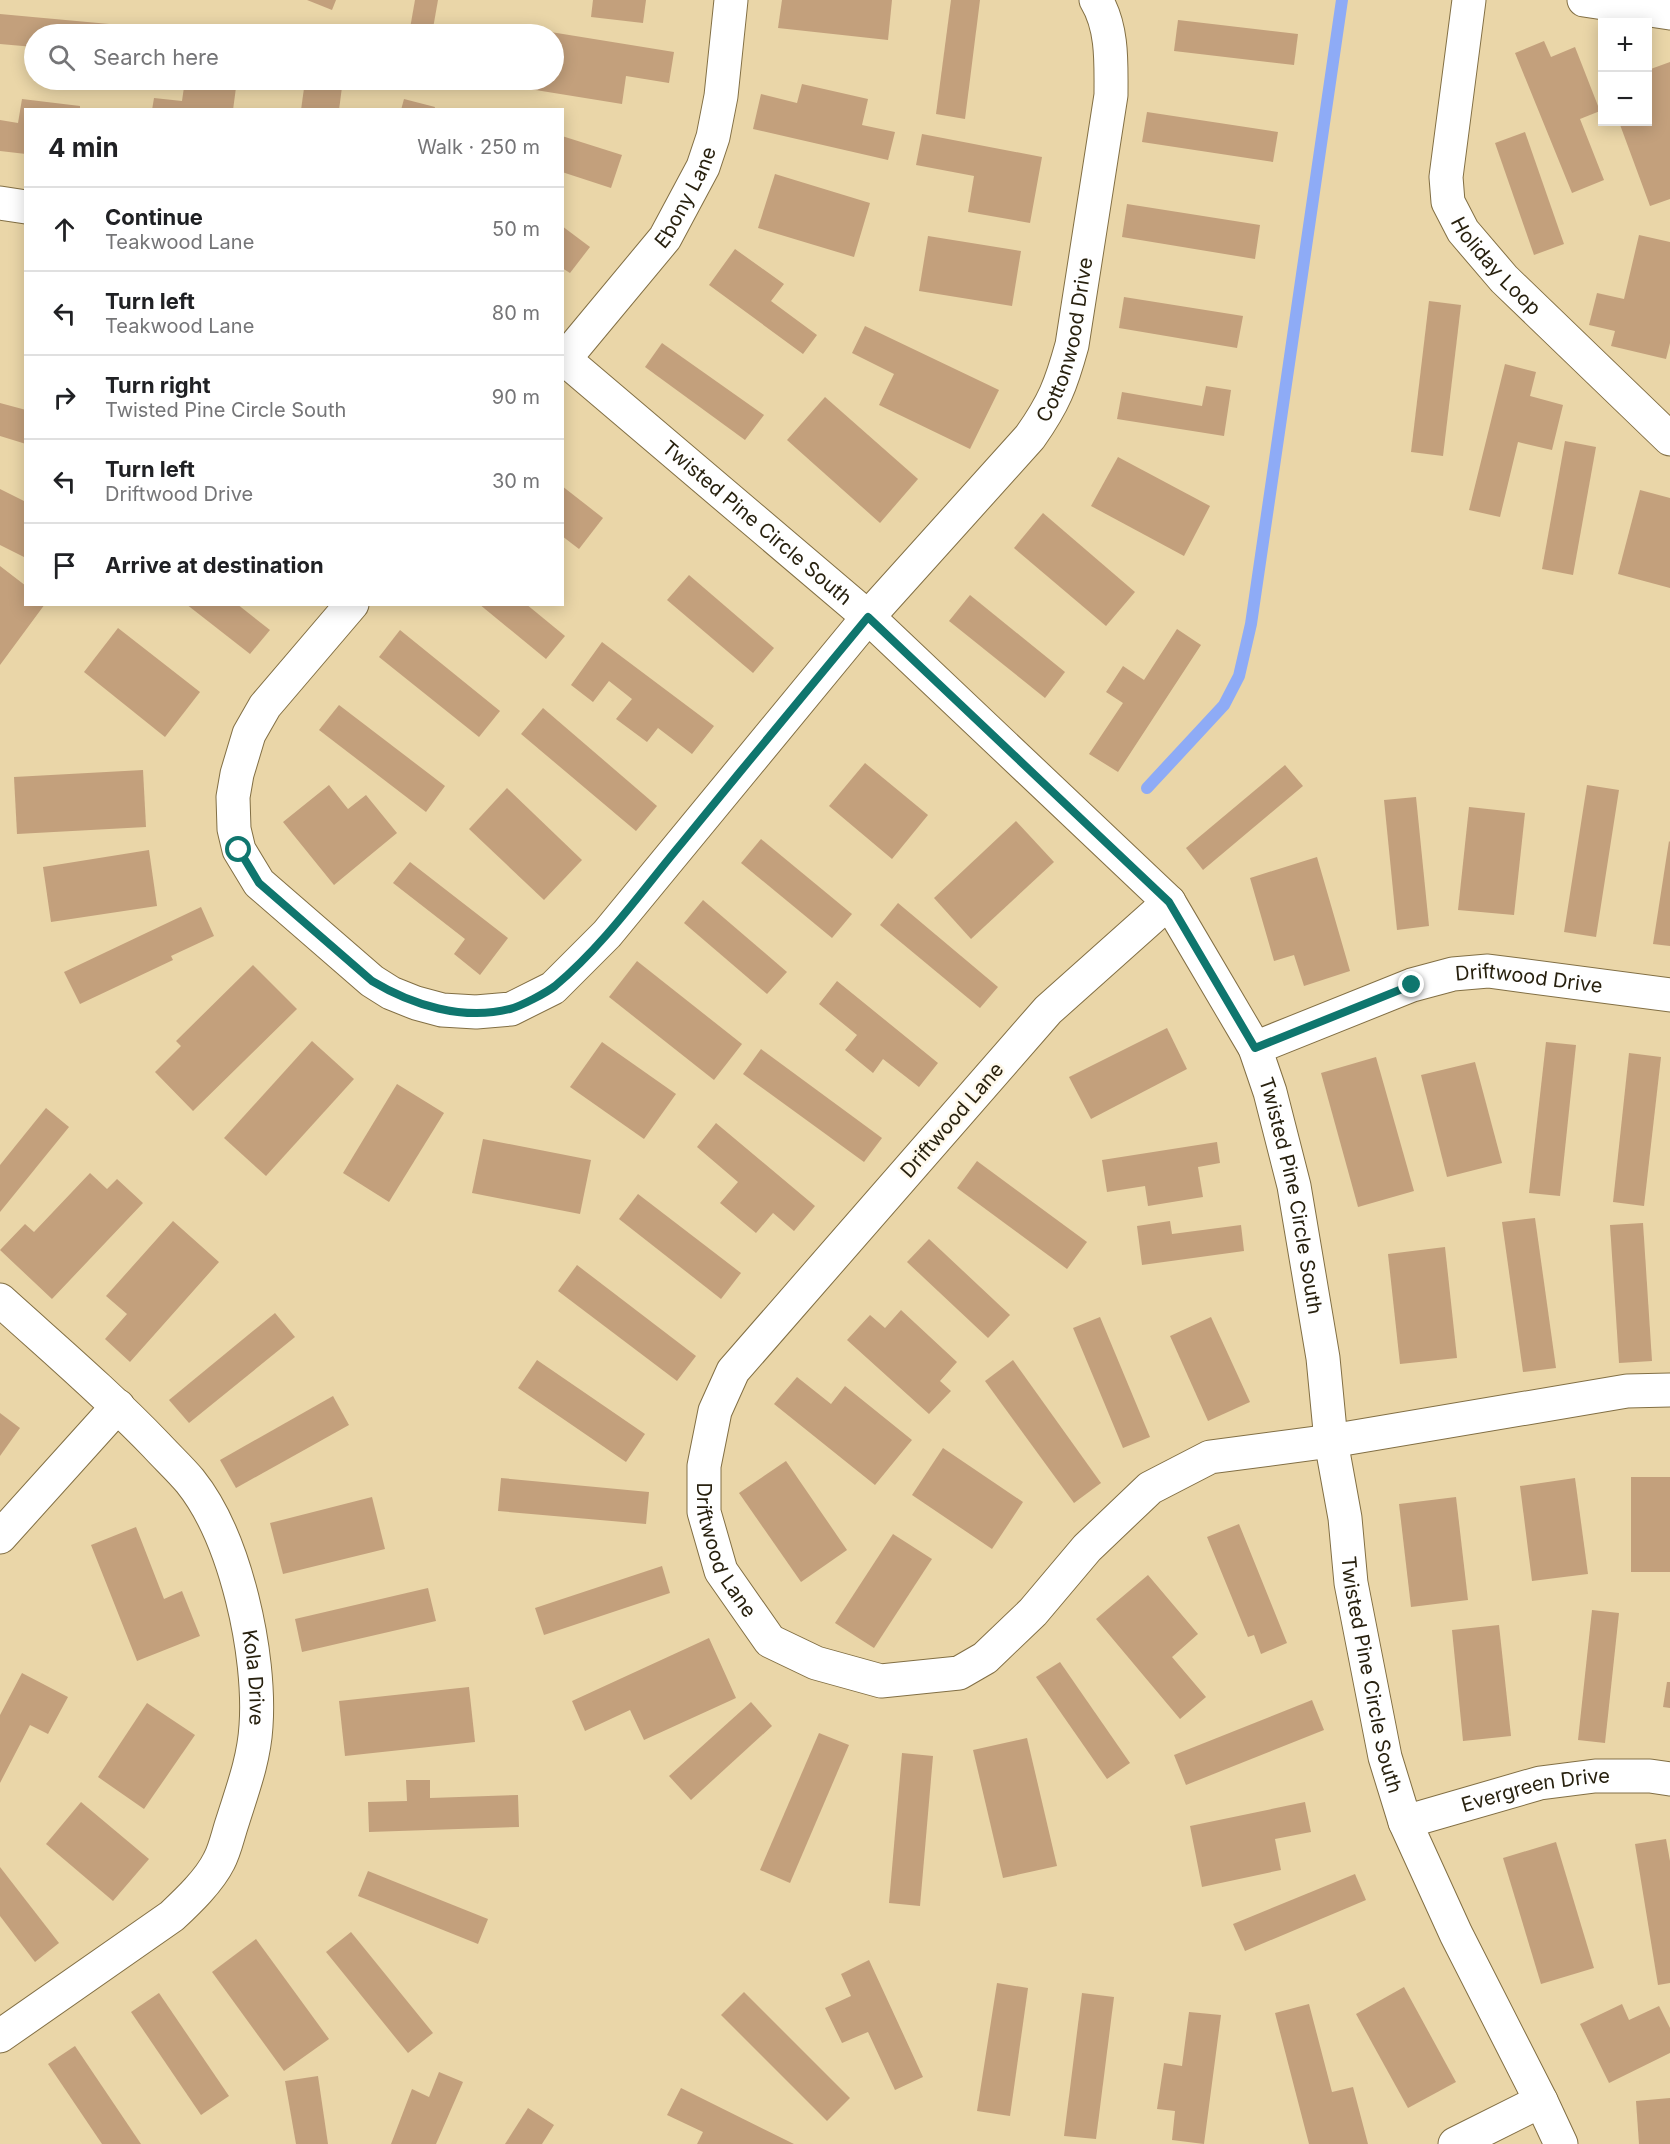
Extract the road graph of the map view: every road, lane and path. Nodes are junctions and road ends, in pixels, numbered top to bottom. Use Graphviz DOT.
graph roads {
  1 [pos="731,0"];
  2 [pos="1096,0"];
  3 [pos="1469,0"];
  4 [pos="1584,0"];
  5 [pos="1670,13"];
  6 [pos="0,203"];
  7 [pos="24,207"];
  8 [pos="564,359"];
  9 [pos="564,361"];
  10 [pos="1670,439"];
  11 [pos="350,606"];
  12 [pos="868,617"];
  13 [pos="1169,902"];
  14 [pos="1670,995"];
  15 [pos="1255,1048"];
  16 [pos="0,1300"];
  17 [pos="1670,1390"];
  18 [pos="118,1406"];
  19 [pos="1331,1441"];
  20 [pos="0,1537"];
  21 [pos="1670,1779"];
  22 [pos="1405,1822"];
  23 [pos="0,2036"];
  24 [pos="1541,2101"];
  25 [pos="1455,2144"];
  26 [pos="1561,2144"];
  1 -- 8 [label="street, Ebony Lane"];
  2 -- 12 [label="street, Cottonwood Drive"];
  3 -- 10 [label="street, Holiday Loop"];
  4 -- 5 [label="street"];
  6 -- 7 [label="street"];
  9 -- 12 [label="street, Twisted Pine Circle South"];
  11 -- 12 [label="street, Cottonwood Drive"];
  12 -- 13 [label="street, Twisted Pine Circle South"];
  13 -- 15 [label="street, Twisted Pine Circle South"];
  13 -- 19 [label="street, Driftwood Lane"];
  14 -- 15 [label="street, Driftwood Drive"];
  15 -- 19 [label="street, Twisted Pine Circle South"];
  16 -- 18 [label="street, Kola Drive"];
  17 -- 19 [label="street"];
  18 -- 20 [label="street"];
  18 -- 23 [label="street, Kola Drive"];
  19 -- 22 [label="street, Twisted Pine Circle South"];
  21 -- 22 [label="street, Evergreen Drive"];
  22 -- 24 [label="street, Twisted Pine Circle South"];
  24 -- 25 [label="street"];
  24 -- 26 [label="street, Twisted Pine Circle South"];
}
